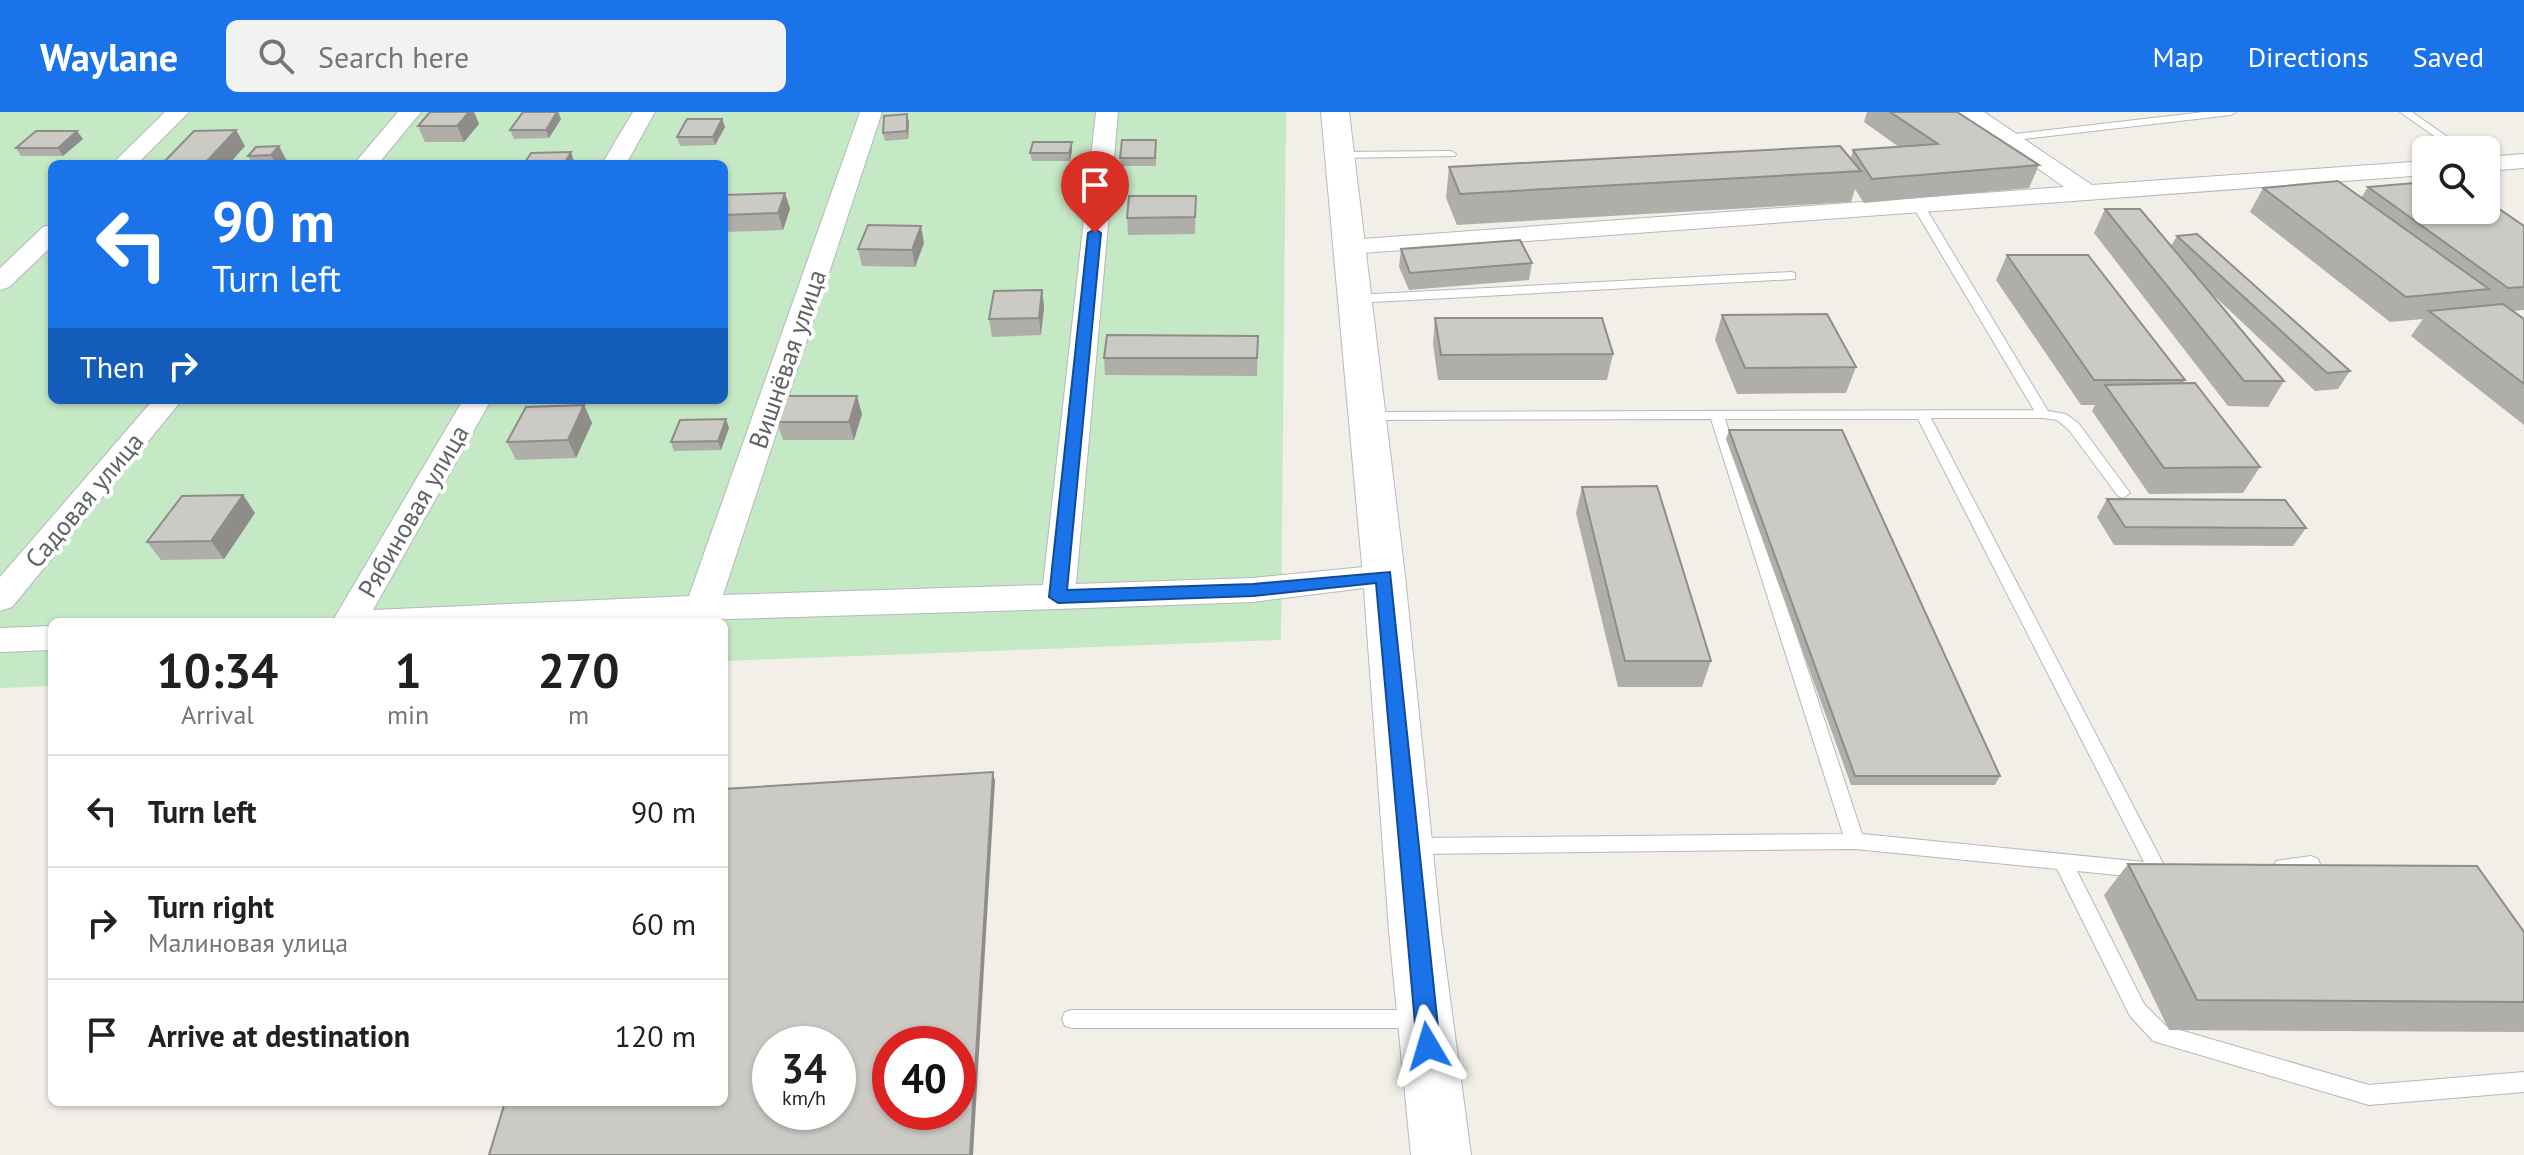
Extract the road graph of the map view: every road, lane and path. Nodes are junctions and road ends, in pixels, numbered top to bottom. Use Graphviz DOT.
graph roads {
  1 [pos="178,112"];
  2 [pos="410,112"];
  3 [pos="644,112"];
  4 [pos="871,112"];
  5 [pos="1107,112"];
  6 [pos="1335,112"];
  7 [pos="1969,112"];
  8 [pos="2231,112"];
  9 [pos="2405,112"];
  10 [pos="2440,136"];
  11 [pos="2007,138"];
  12 [pos="1451,154"];
  13 [pos="1339,155"];
  14 [pos="128,160"];
  15 [pos="369,160"];
  16 [pos="616,160"];
  17 [pos="2524,161"];
  18 [pos="2500,163"];
  19 [pos="2412,169"];
  20 [pos="2086,192"];
  21 [pos="1918,205"];
  22 [pos="48,236"];
  23 [pos="1349,247"];
  24 [pos="1791,276"];
  25 [pos="0,282"];
  26 [pos="1355,299"];
  27 [pos="165,404"];
  28 [pos="475,404"];
  29 [pos="1922,414"];
  30 [pos="2043,414"];
  31 [pos="1368,416"];
  32 [pos="1717,417"];
  33 [pos="2123,493"];
  34 [pos="1384,576"];
  35 [pos="1058,597"];
  36 [pos="0,599"];
  37 [pos="702,607"];
  38 [pos="351,618"];
  39 [pos="454,618"];
  40 [pos="48,638"];
  41 [pos="0,640"];
  42 [pos="1855,841"];
  43 [pos="1408,846"];
  44 [pos="2063,862"];
  45 [pos="2311,864"];
  46 [pos="2265,866"];
  47 [pos="1072,1019"];
  48 [pos="1425,1019"];
  49 [pos="2524,1082"];
  50 [pos="1441,1155"];
  1 -- 14 [label="street"];
  2 -- 15 [label="street"];
  3 -- 16 [label="street"];
  4 -- 37 [label="street, Вишнёвая улица"];
  5 -- 35 [label="street"];
  6 -- 13 [label="street"];
  7 -- 11 [label="street"];
  8 -- 11 [label="lane"];
  9 -- 10 [label="lane"];
  11 -- 20 [label="street"];
  12 -- 13 [label="lane"];
  13 -- 23 [label="street"];
  17 -- 18 [label="street"];
  19 -- 20 [label="street"];
  20 -- 21 [label="street"];
  21 -- 23 [label="street"];
  21 -- 30 [label="lane"];
  22 -- 25 [label="street"];
  23 -- 26 [label="street"];
  24 -- 26 [label="lane"];
  26 -- 31 [label="street"];
  27 -- 36 [label="street, Садовая улица"];
  28 -- 38 [label="street, Рябиновая улица"];
  29 -- 30 [label="lane"];
  29 -- 32 [label="lane"];
  29 -- 44 [label="lane"];
  30 -- 33 [label="lane"];
  31 -- 32 [label="lane"];
  31 -- 34 [label="street"];
  32 -- 42 [label="lane"];
  34 -- 35 [label="street"];
  34 -- 43 [label="street"];
  35 -- 37 [label="street"];
  37 -- 39 [label="street"];
  40 -- 41 [label="street"];
  42 -- 43 [label="lane"];
  42 -- 44 [label="lane"];
  43 -- 48 [label="street"];
  44 -- 49 [label="lane"];
  45 -- 46 [label="lane"];
  47 -- 48 [label="lane"];
  48 -- 50 [label="street"];
}
